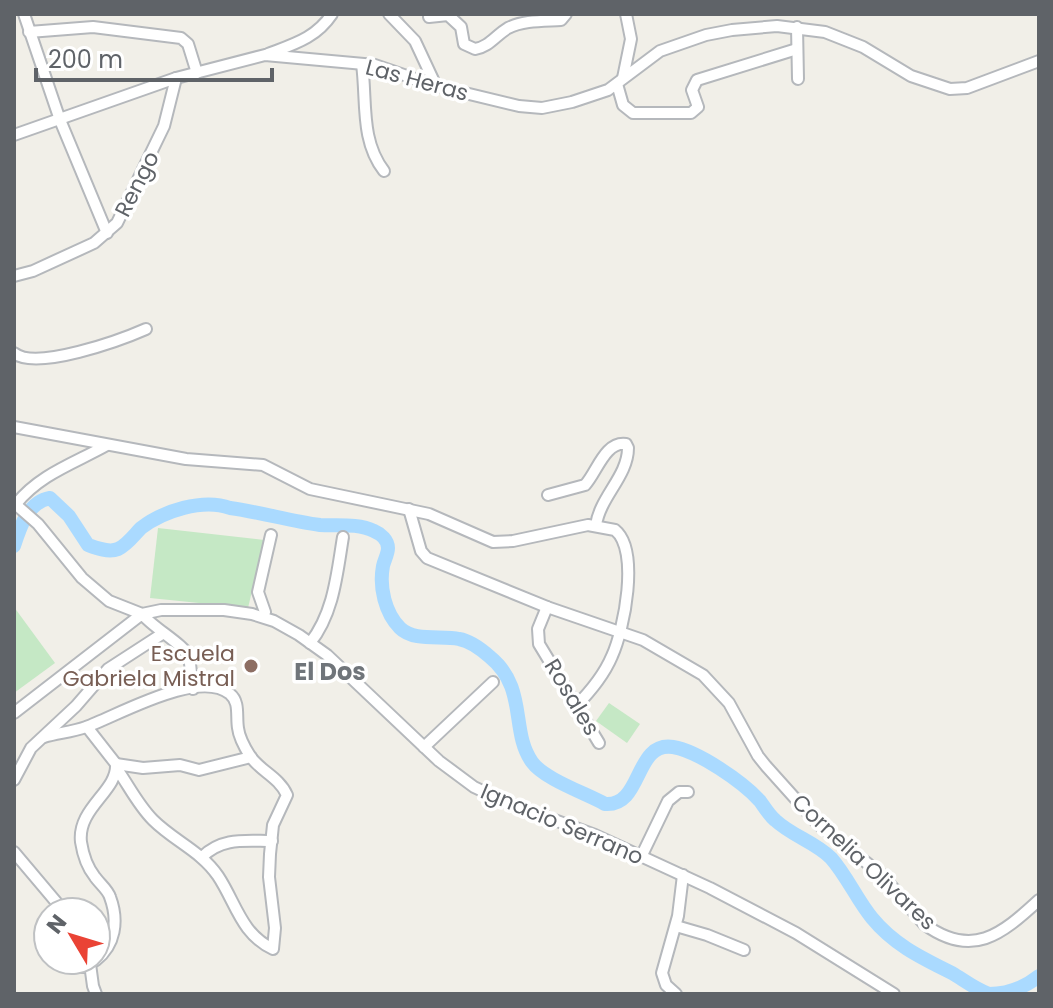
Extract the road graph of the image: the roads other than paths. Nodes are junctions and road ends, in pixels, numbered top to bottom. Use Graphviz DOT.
graph roads {
  1 [pos="24,14"];
  2 [pos="332,14"];
  3 [pos="389,14"];
  4 [pos="566,14"];
  5 [pos="626,14"];
  6 [pos="429,17"];
  7 [pos="797,27"];
  8 [pos="29,32"];
  9 [pos="797,49"];
  10 [pos="265,55"];
  11 [pos="1039,61"];
  12 [pos="362,64"];
  13 [pos="197,73"];
  14 [pos="176,78"];
  15 [pos="623,79"];
  16 [pos="798,79"];
  17 [pos="436,86"];
  18 [pos="60,120"];
  19 [pos="14,135"];
  20 [pos="384,171"];
  21 [pos="107,233"];
  22 [pos="14,276"];
  23 [pos="146,329"];
  24 [pos="14,353"];
  25 [pos="14,427"];
  26 [pos="107,445"];
  27 [pos="548,495"];
  28 [pos="17,505"];
  29 [pos="409,509"];
  30 [pos="596,525"];
  31 [pos="271,535"];
  32 [pos="343,537"];
  33 [pos="547,607"];
  34 [pos="142,614"];
  35 [pos="263,617"];
  36 [pos="619,631"];
  37 [pos="162,634"];
  38 [pos="310,643"];
  39 [pos="493,682"];
  40 [pos="193,689"];
  41 [pos="575,707"];
  42 [pos="14,713"];
  43 [pos="87,727"];
  44 [pos="44,737"];
  45 [pos="599,743"];
  46 [pos="424,747"];
  47 [pos="251,757"];
  48 [pos="116,767"];
  49 [pos="14,780"];
  50 [pos="688,792"];
  51 [pos="272,841"];
  52 [pos="14,852"];
  53 [pos="202,857"];
  54 [pos="641,857"];
  55 [pos="683,875"];
  56 [pos="51,896"];
  57 [pos="110,896"];
  58 [pos="1039,900"];
  59 [pos="112,909"];
  60 [pos="676,926"];
  61 [pos="112,942"];
  62 [pos="744,950"];
  63 [pos="676,994"];
  64 [pos="894,994"];
  1 -- 8 [label="street"];
  2 -- 10 [label="street"];
  3 -- 17 [label="street"];
  4 -- 6 [label="street"];
  5 -- 15 [label="street"];
  7 -- 9 [label="street"];
  7 -- 11 [label="street, Las Heras"];
  7 -- 15 [label="street, Las Heras"];
  8 -- 13 [label="street"];
  8 -- 18 [label="street"];
  9 -- 15 [label="street"];
  9 -- 16 [label="street"];
  10 -- 12 [label="street, Las Heras"];
  10 -- 13 [label="street, Las Heras"];
  12 -- 17 [label="street, Las Heras"];
  12 -- 20 [label="street"];
  13 -- 14 [label="street, Las Heras"];
  14 -- 18 [label="street, Las Heras"];
  14 -- 21 [label="street, Rengo"];
  15 -- 17 [label="street, Las Heras"];
  18 -- 19 [label="street, Las Heras"];
  18 -- 21 [label="street"];
  21 -- 22 [label="street, Rengo"];
  23 -- 24 [label="street"];
  25 -- 26 [label="street"];
  26 -- 28 [label="street"];
  26 -- 29 [label="street"];
  27 -- 30 [label="street"];
  28 -- 34 [label="street, Ignacio Serrano"];
  29 -- 30 [label="street"];
  29 -- 33 [label="street, Cornelia Olivares"];
  30 -- 36 [label="street"];
  31 -- 35 [label="street"];
  32 -- 38 [label="street"];
  33 -- 36 [label="street, Cornelia Olivares"];
  33 -- 41 [label="street, Rosales"];
  34 -- 35 [label="street, Ignacio Serrano"];
  34 -- 37 [label="street"];
  34 -- 42 [label="street"];
  35 -- 38 [label="street, Ignacio Serrano"];
  36 -- 41 [label="street"];
  36 -- 58 [label="street, Cornelia Olivares"];
  37 -- 40 [label="street"];
  37 -- 44 [label="street"];
  38 -- 46 [label="street, Ignacio Serrano"];
  39 -- 46 [label="street"];
  40 -- 43 [label="street"];
  40 -- 47 [label="street"];
  41 -- 45 [label="street, Rosales"];
  43 -- 44 [label="street"];
  43 -- 48 [label="street"];
  44 -- 49 [label="street"];
  46 -- 54 [label="street, Ignacio Serrano"];
  47 -- 48 [label="street"];
  47 -- 51 [label="street"];
  48 -- 53 [label="street"];
  48 -- 57 [label="street"];
  50 -- 54 [label="street"];
  51 -- 53 [label="street"];
  51 -- 53 [label="street"];
  52 -- 56 [label="street"];
  54 -- 55 [label="street, Ignacio Serrano"];
  55 -- 60 [label="street"];
  55 -- 64 [label="street, Ignacio Serrano"];
  59 -- 61 [label="street"];
  60 -- 62 [label="street"];
  60 -- 63 [label="street"];
}
